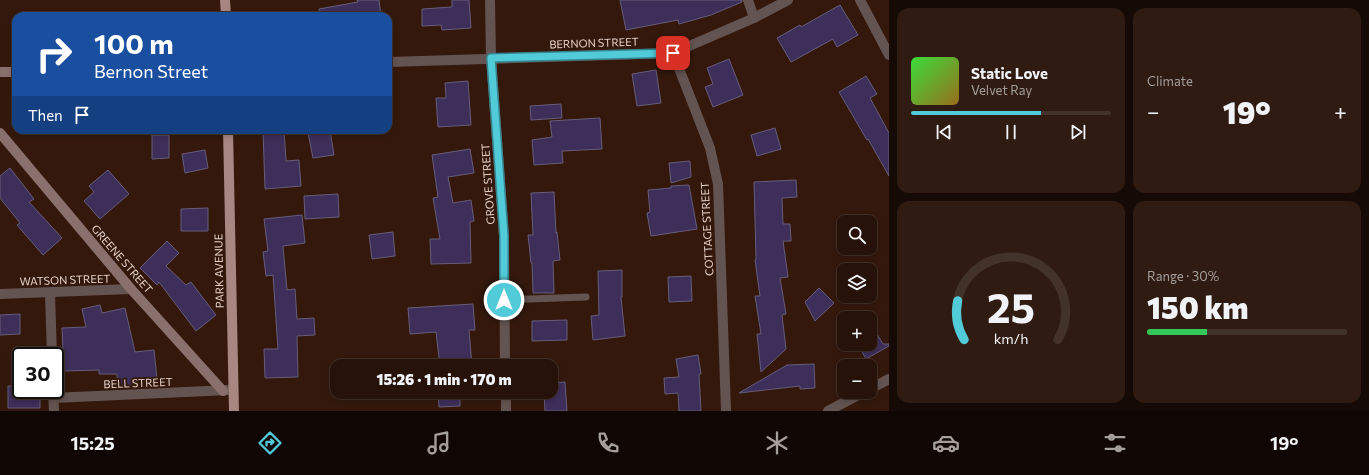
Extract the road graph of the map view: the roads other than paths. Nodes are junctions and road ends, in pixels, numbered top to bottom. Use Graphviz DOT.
graph roads {
  1 [pos="225,0"];
  2 [pos="490,0"];
  3 [pos="748,0"];
  4 [pos="788,0"];
  5 [pos="860,0"];
  6 [pos="226,12"];
  7 [pos="754,18"];
  8 [pos="673,53"];
  9 [pos="889,55"];
  10 [pos="491,58"];
  11 [pos="392,62"];
  12 [pos="0,72"];
  13 [pos="12,72"];
  14 [pos="0,133"];
  15 [pos="228,134"];
  16 [pos="131,289"];
  17 [pos="50,293"];
  18 [pos="0,294"];
  19 [pos="586,297"];
  20 [pos="504,300"];
  21 [pos="52,347"];
  22 [pos="505,359"];
  23 [pos="889,379"];
  24 [pos="877,385"];
  25 [pos="228,391"];
  26 [pos="64,394"];
  27 [pos="53,399"];
  28 [pos="506,399"];
  29 [pos="851,399"];
  30 [pos="54,411"];
  31 [pos="234,411"];
  32 [pos="506,411"];
  33 [pos="726,411"];
  34 [pos="733,411"];
  35 [pos="828,411"];
  1 -- 6 [label="main road"];
  2 -- 10 [label="street, GROVE STREET"];
  3 -- 7 [label="street"];
  4 -- 7 [label="street, BERNON STREET"];
  5 -- 9 [label="street"];
  7 -- 8 [label="street, BERNON STREET"];
  8 -- 10 [label="street, BERNON STREET"];
  8 -- 33 [label="street, COTTAGE STREET"];
  10 -- 11 [label="street, BERNON STREET"];
  10 -- 20 [label="street, GROVE STREET"];
  12 -- 13 [label="main road"];
  14 -- 16 [label="main road, GREENE STREET"];
  15 -- 25 [label="main road, PARK AVENUE"];
  16 -- 17 [label="street, WATSON STREET"];
  16 -- 25 [label="main road, GREENE STREET"];
  17 -- 18 [label="street, WATSON STREET"];
  17 -- 21 [label="street"];
  19 -- 20 [label="lane"];
  20 -- 22 [label="street, GROVE STREET"];
  23 -- 24 [label="street"];
  25 -- 26 [label="street, BELL STREET"];
  25 -- 31 [label="main road, PARK AVENUE"];
  27 -- 30 [label="street"];
  28 -- 32 [label="street"];
  29 -- 35 [label="street"];
  33 -- 34 [label="street"];
}
